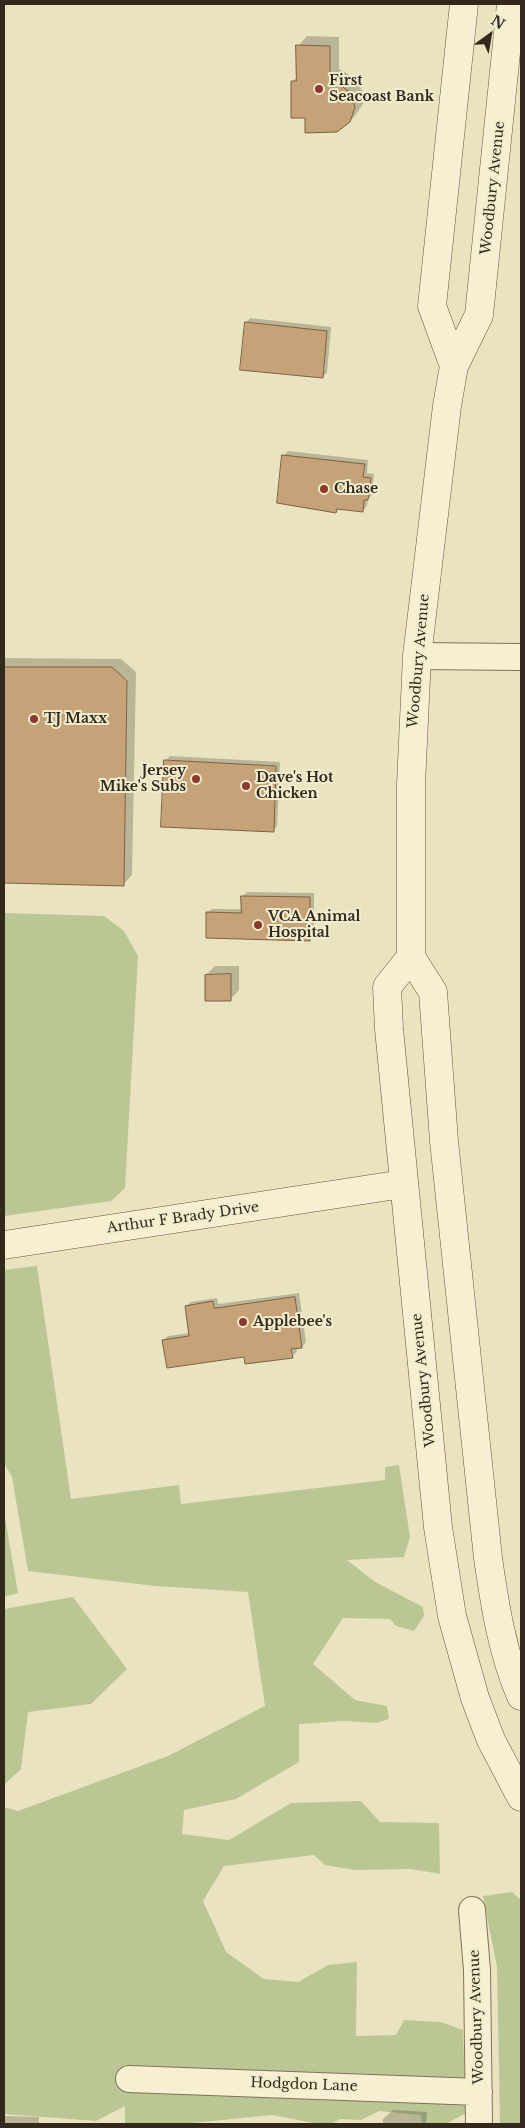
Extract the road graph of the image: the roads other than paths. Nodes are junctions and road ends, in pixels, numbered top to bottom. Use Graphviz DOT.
graph roads {
  1 [pos="464,4"];
  2 [pos="511,4"];
  3 [pos="454,366"];
  4 [pos="417,656"];
  5 [pos="521,657"];
  6 [pos="411,958"];
  7 [pos="405,1197"];
  8 [pos="4,1245"];
  9 [pos="521,1696"];
  10 [pos="521,1797"];
  11 [pos="472,1910"];
  12 [pos="129,2079"];
  13 [pos="479,2092"];
  14 [pos="479,2124"];
  1 -- 3 [label="main road, Woodbury Avenue"];
  2 -- 3 [label="main road, Woodbury Avenue"];
  3 -- 4 [label="main road, Woodbury Avenue"];
  4 -- 5 [label="street"];
  4 -- 6 [label="main road, Woodbury Avenue"];
  6 -- 7 [label="main road, Woodbury Avenue"];
  6 -- 9 [label="main road"];
  7 -- 8 [label="main road, Arthur F Brady Drive"];
  7 -- 10 [label="main road, Woodbury Avenue"];
  11 -- 13 [label="street, Woodbury Avenue"];
  12 -- 13 [label="street, Hodgdon Lane"];
  13 -- 14 [label="street, Woodbury Avenue"];
}
